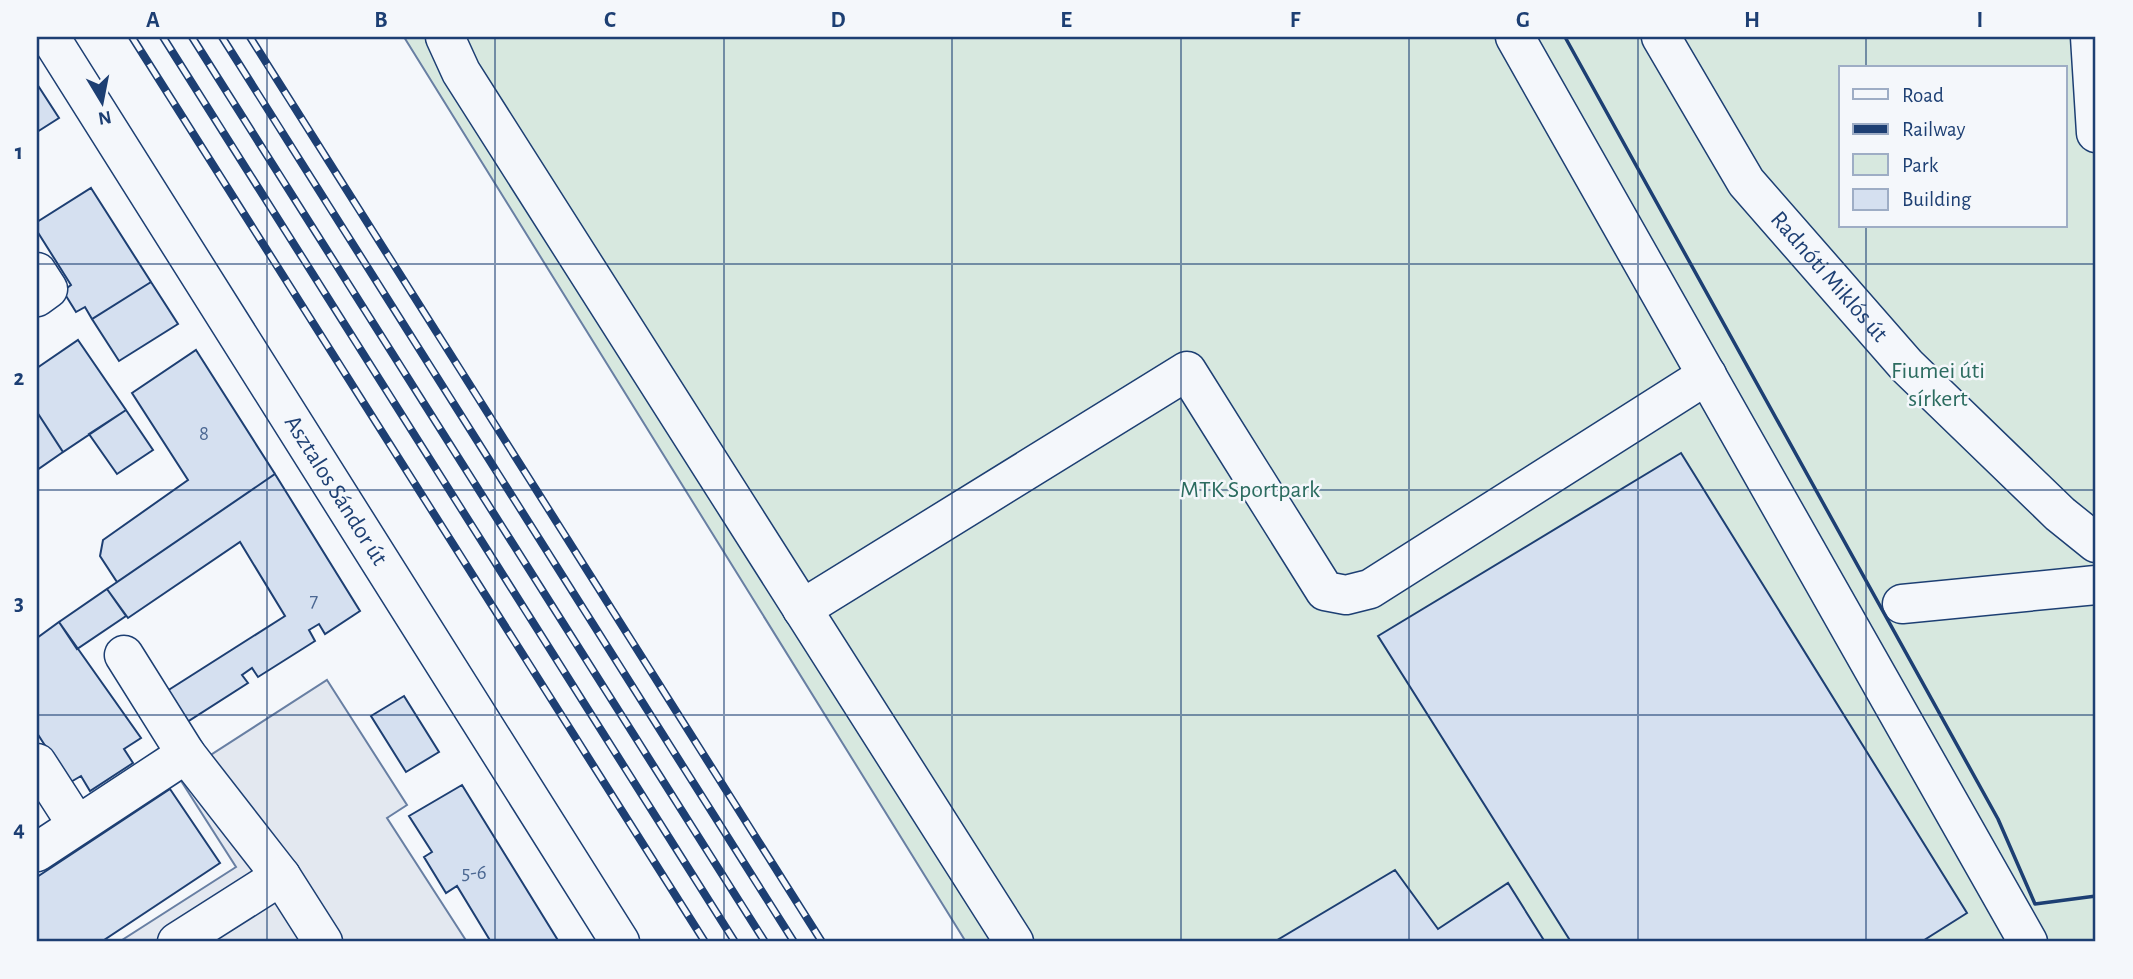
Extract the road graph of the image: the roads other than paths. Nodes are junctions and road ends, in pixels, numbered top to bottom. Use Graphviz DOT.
graph roads {
  1 [pos="50,37"];
  2 [pos="445,37"];
  3 [pos="1515,37"];
  4 [pos="1661,37"];
  5 [pos="2090,37"];
  6 [pos="2096,133"];
  7 [pos="37,272"];
  8 [pos="37,297"];
  9 [pos="1707,375"];
  10 [pos="2096,543"];
  11 [pos="2096,585"];
  12 [pos="1902,604"];
  13 [pos="802,609"];
  14 [pos="124,655"];
  15 [pos="186,754"];
  16 [pos="37,763"];
  17 [pos="77,825"];
  18 [pos="37,852"];
  19 [pos="281,876"];
  20 [pos="177,942"];
  21 [pos="323,942"];
  22 [pos="620,942"];
  23 [pos="1014,942"];
  24 [pos="2028,942"];
  1 -- 22 [label="street, Asztalos Sándor út"];
  2 -- 13 [label="street"];
  3 -- 9 [label="street"];
  4 -- 10 [label="street, Radnóti Miklós út"];
  5 -- 6 [label="street"];
  7 -- 8 [label="street"];
  9 -- 13 [label="street"];
  9 -- 24 [label="street"];
  11 -- 12 [label="street"];
  13 -- 23 [label="street"];
  14 -- 15 [label="street"];
  15 -- 17 [label="street"];
  15 -- 19 [label="street"];
  16 -- 17 [label="street"];
  17 -- 18 [label="street"];
  19 -- 20 [label="street"];
  19 -- 21 [label="street"];
}
